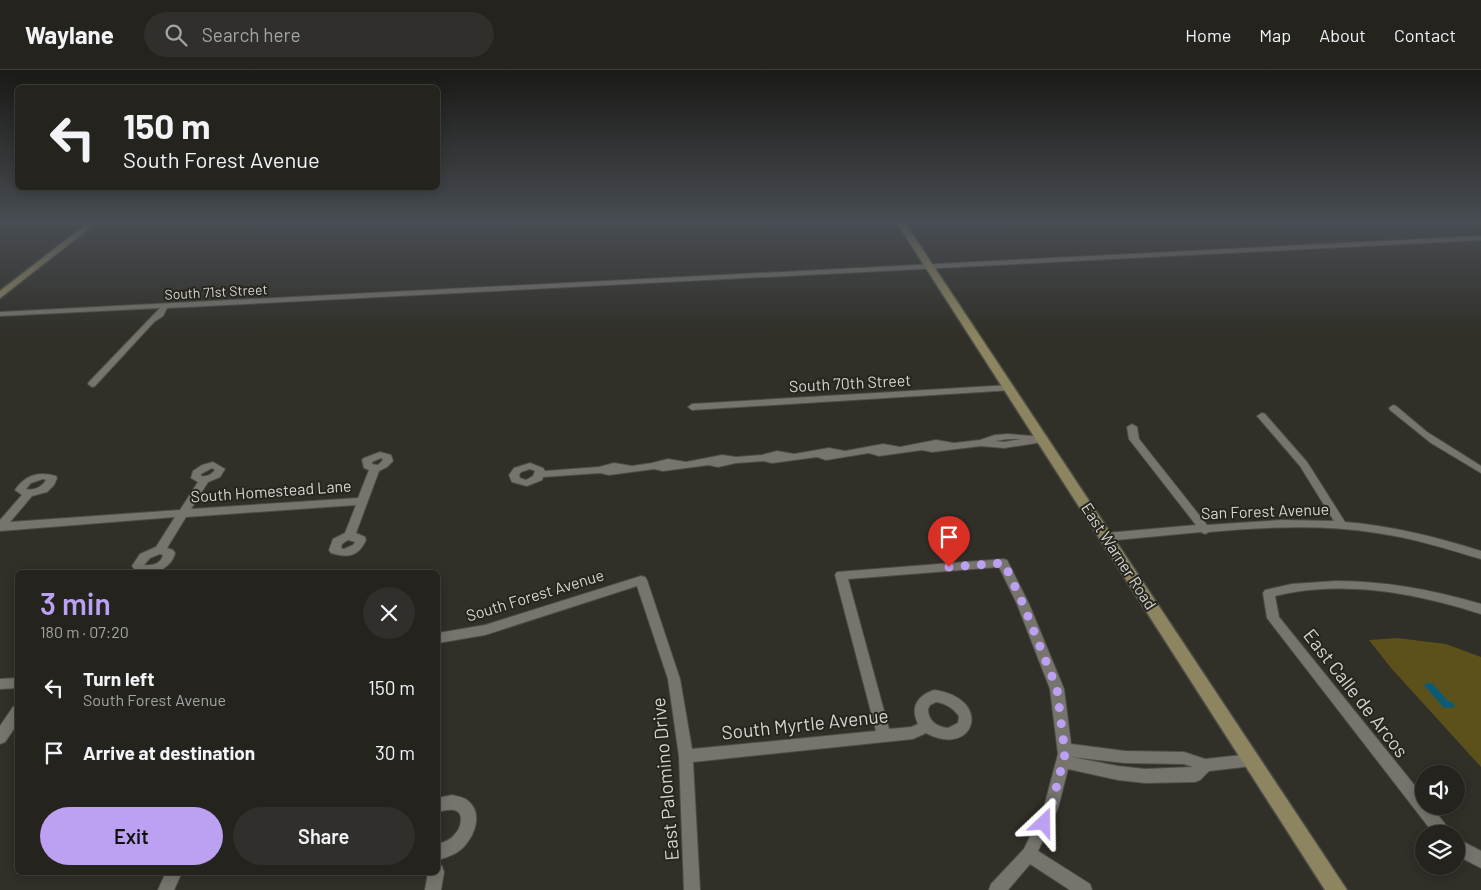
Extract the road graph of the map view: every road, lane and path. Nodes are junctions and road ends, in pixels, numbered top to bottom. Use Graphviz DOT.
graph roads {
  1 [pos="43,261"];
  2 [pos="927,261"];
  3 [pos="1054,261"];
  4 [pos="931,268"];
  5 [pos="0,295"];
  6 [pos="164,307"];
  7 [pos="0,314"];
  8 [pos="92,384"];
  9 [pos="1010,388"];
  10 [pos="692,408"];
  11 [pos="1393,408"];
  12 [pos="1262,416"];
  13 [pos="1132,427"];
  14 [pos="1043,439"];
  15 [pos="375,468"];
  16 [pos="1481,470"];
  17 [pos="540,474"];
  18 [pos="204,480"];
  19 [pos="29,493"];
  20 [pos="363,501"];
  21 [pos="182,514"];
  22 [pos="1342,525"];
  23 [pos="0,526"];
  24 [pos="1205,530"];
  25 [pos="349,536"];
  26 [pos="1106,537"];
  27 [pos="160,550"];
  28 [pos="1481,555"];
  29 [pos="641,580"];
  30 [pos="1481,609"];
  31 [pos="440,638"];
  32 [pos="15,682"];
  33 [pos="0,684"];
  34 [pos="15,716"];
  35 [pos="927,726"];
  36 [pos="884,736"];
  37 [pos="0,738"];
  38 [pos="686,756"];
  39 [pos="1064,756"];
  40 [pos="1129,757"];
  41 [pos="1252,760"];
  42 [pos="1205,765"];
  43 [pos="1132,775"];
  44 [pos="440,804"];
  45 [pos="1437,825"];
  46 [pos="1465,851"];
  47 [pos="1029,854"];
  48 [pos="440,855"];
  49 [pos="1481,860"];
  50 [pos="173,875"];
  51 [pos="436,875"];
  52 [pos="166,890"];
  53 [pos="433,890"];
  54 [pos="692,890"];
  55 [pos="997,890"];
  56 [pos="1084,890"];
  57 [pos="1337,890"];
  1 -- 5 [label="main road"];
  2 -- 4 [label="main road, East Warner Road"];
  3 -- 4 [label="street, South 71st Street"];
  4 -- 6 [label="street, South 71st Street"];
  4 -- 9 [label="main road, East Warner Road"];
  6 -- 7 [label="street, South 71st Street"];
  6 -- 8 [label="street"];
  9 -- 10 [label="street, South 70th Street"];
  9 -- 14 [label="main road, East Warner Road"];
  11 -- 16 [label="street"];
  12 -- 22 [label="street"];
  13 -- 24 [label="street"];
  14 -- 17 [label="street"];
  14 -- 26 [label="main road, East Warner Road"];
  15 -- 20 [label="street, South Homestead Lane"];
  18 -- 21 [label="street, South Homestead Lane"];
  19 -- 23 [label="street, South Homestead Lane"];
  20 -- 21 [label="street, South Homestead Lane"];
  20 -- 25 [label="street, South Homestead Lane"];
  21 -- 23 [label="street, South Homestead Lane"];
  21 -- 27 [label="street, South Homestead Lane"];
  22 -- 24 [label="street, San Forest Avenue"];
  22 -- 28 [label="street, San Forest Avenue"];
  24 -- 26 [label="street, San Forest Avenue"];
  26 -- 41 [label="main road, East Warner Road"];
  29 -- 31 [label="street, South Forest Avenue"];
  29 -- 38 [label="street, East Palomino Drive"];
  30 -- 45 [label="street, East Calle de Arcos"];
  32 -- 33 [label="street"];
  34 -- 37 [label="street"];
  35 -- 36 [label="street, South Myrtle Avenue"];
  36 -- 38 [label="street, South Myrtle Avenue"];
  36 -- 39 [label="street"];
  38 -- 54 [label="street, East Palomino Drive"];
  39 -- 40 [label="street"];
  39 -- 43 [label="street"];
  39 -- 47 [label="street"];
  40 -- 42 [label="street"];
  40 -- 43 [label="street"];
  41 -- 42 [label="street"];
  41 -- 57 [label="main road, East Warner Road"];
  42 -- 43 [label="street"];
  44 -- 48 [label="street"];
  46 -- 49 [label="street"];
  47 -- 55 [label="street"];
  47 -- 56 [label="street"];
  50 -- 52 [label="street"];
  51 -- 53 [label="street"];
}
